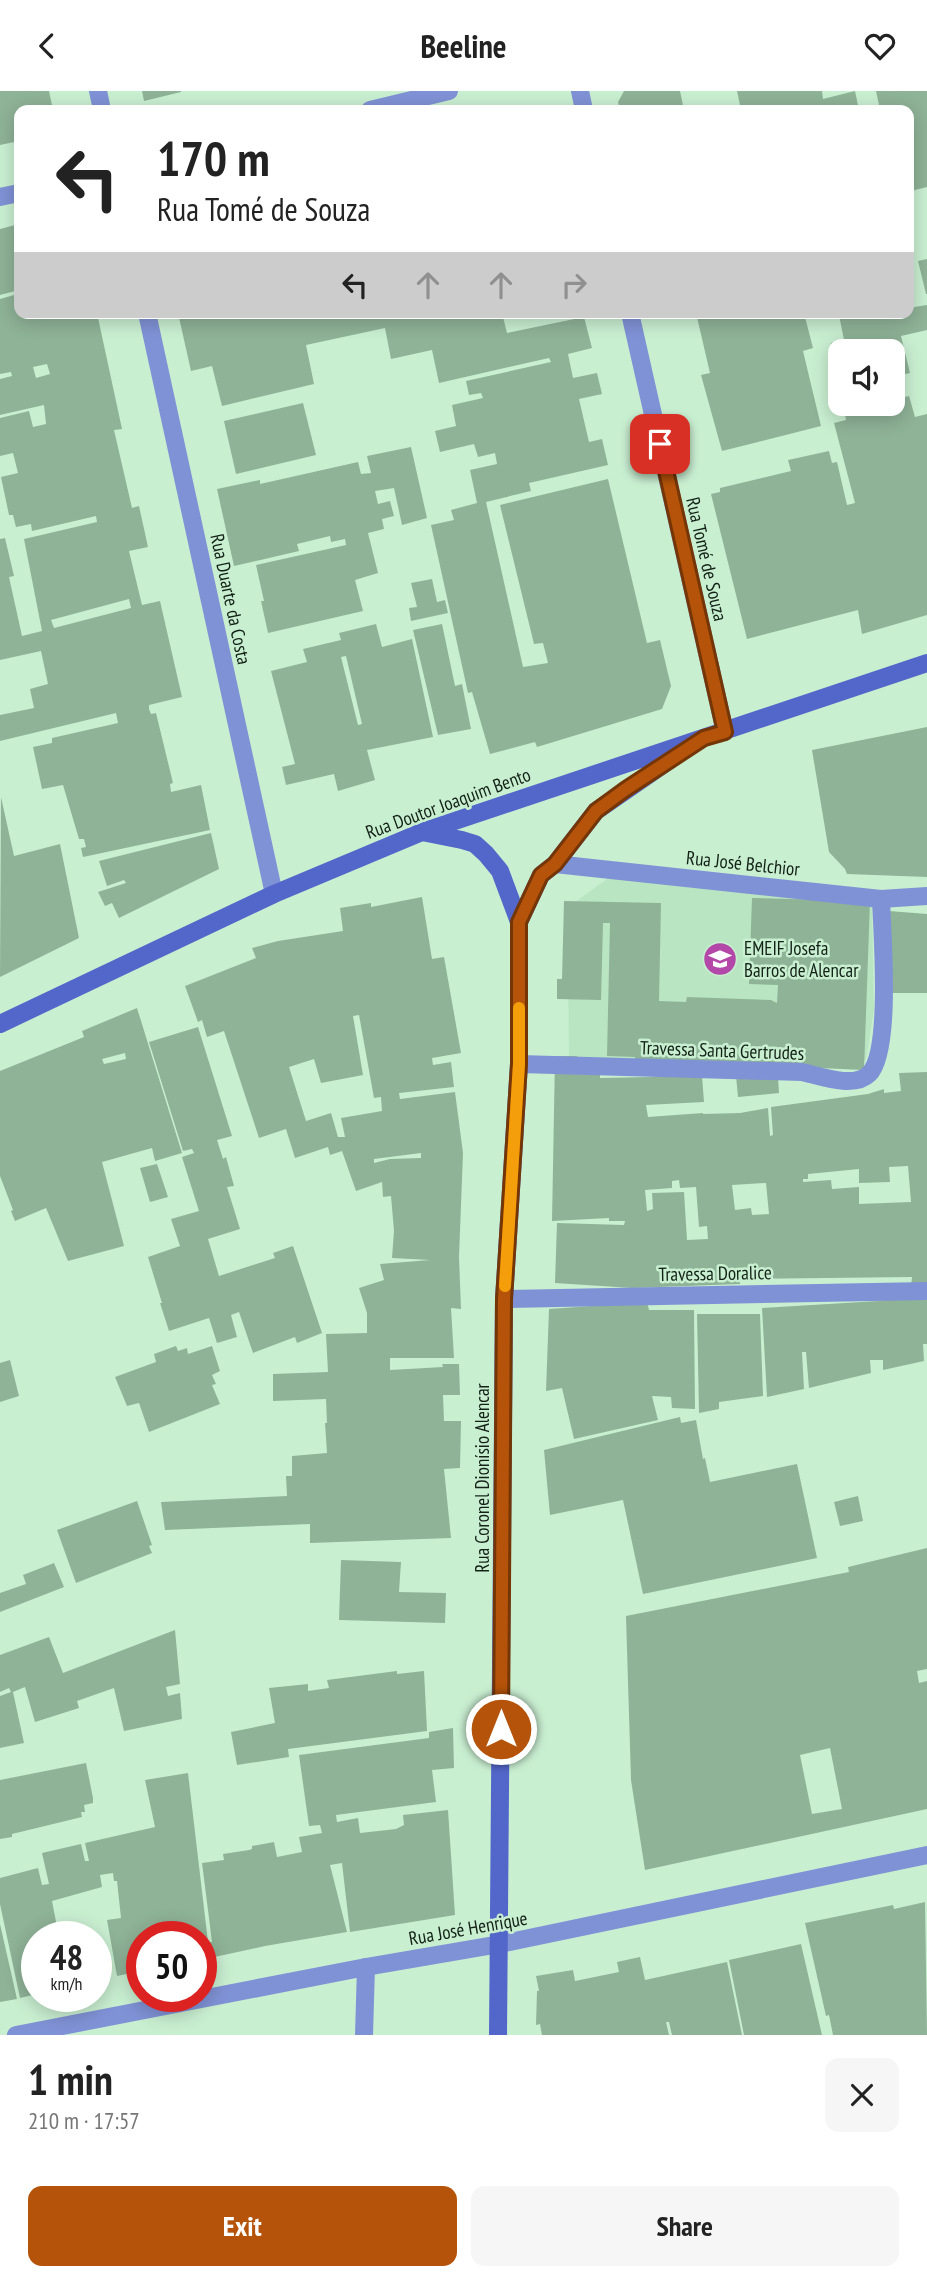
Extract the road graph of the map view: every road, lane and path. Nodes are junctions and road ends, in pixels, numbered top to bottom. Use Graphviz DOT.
graph roads {
  1 [pos="449,91"];
  2 [pos="391,105"];
  3 [pos="148,319"];
  4 [pos="631,319"];
  5 [pos="927,663"];
  6 [pos="725,732"];
  7 [pos="704,738"];
  8 [pos="422,832"];
  9 [pos="555,864"];
  10 [pos="274,894"];
  11 [pos="927,896"];
  12 [pos="881,899"];
  13 [pos="519,922"];
  14 [pos="0,1024"];
  15 [pos="519,1064"];
  16 [pos="927,1291"];
  17 [pos="504,1299"];
  18 [pos="927,1855"];
  19 [pos="500,1944"];
  20 [pos="366,1967"];
  21 [pos="16,2035"];
  22 [pos="365,2035"];
  23 [pos="498,2035"];
  1 -- 2 [label="street"];
  3 -- 10 [label="street, Rua Duarte da Costa"];
  4 -- 6 [label="street, Rua Tomé de Souza"];
  5 -- 6 [label="main road, Rua Doutor Joaquim Bento"];
  6 -- 7 [label="main road, Rua Doutor Joaquim Bento"];
  7 -- 8 [label="main road, Rua Doutor Joaquim Bento"];
  7 -- 9 [label="main road, Rua Coronel Dionísio Alencar"];
  8 -- 10 [label="main road, Rua Doutor Joaquim Bento"];
  8 -- 13 [label="main road, Rua Coronel Dionísio Alencar"];
  9 -- 12 [label="street, Rua José Belchior"];
  9 -- 13 [label="main road, Rua Coronel Dionísio Alencar"];
  10 -- 14 [label="main road, Rua Doutor Joaquim Bento"];
  11 -- 12 [label="street, Rua José Belchior"];
  12 -- 15 [label="street, Travessa Santa Gertrudes"];
  13 -- 15 [label="main road, Rua Coronel Dionísio Alencar"];
  15 -- 17 [label="main road, Rua Coronel Dionísio Alencar"];
  16 -- 17 [label="street, Travessa Doralice"];
  17 -- 19 [label="main road, Rua Coronel Dionísio Alencar"];
  18 -- 19 [label="street, Rua José Henrique"];
  19 -- 20 [label="street, Rua José Henrique"];
  19 -- 23 [label="main road, Rua Coronel Dionísio Alencar"];
  20 -- 21 [label="street, Rua José Henrique"];
  20 -- 22 [label="street"];
}
